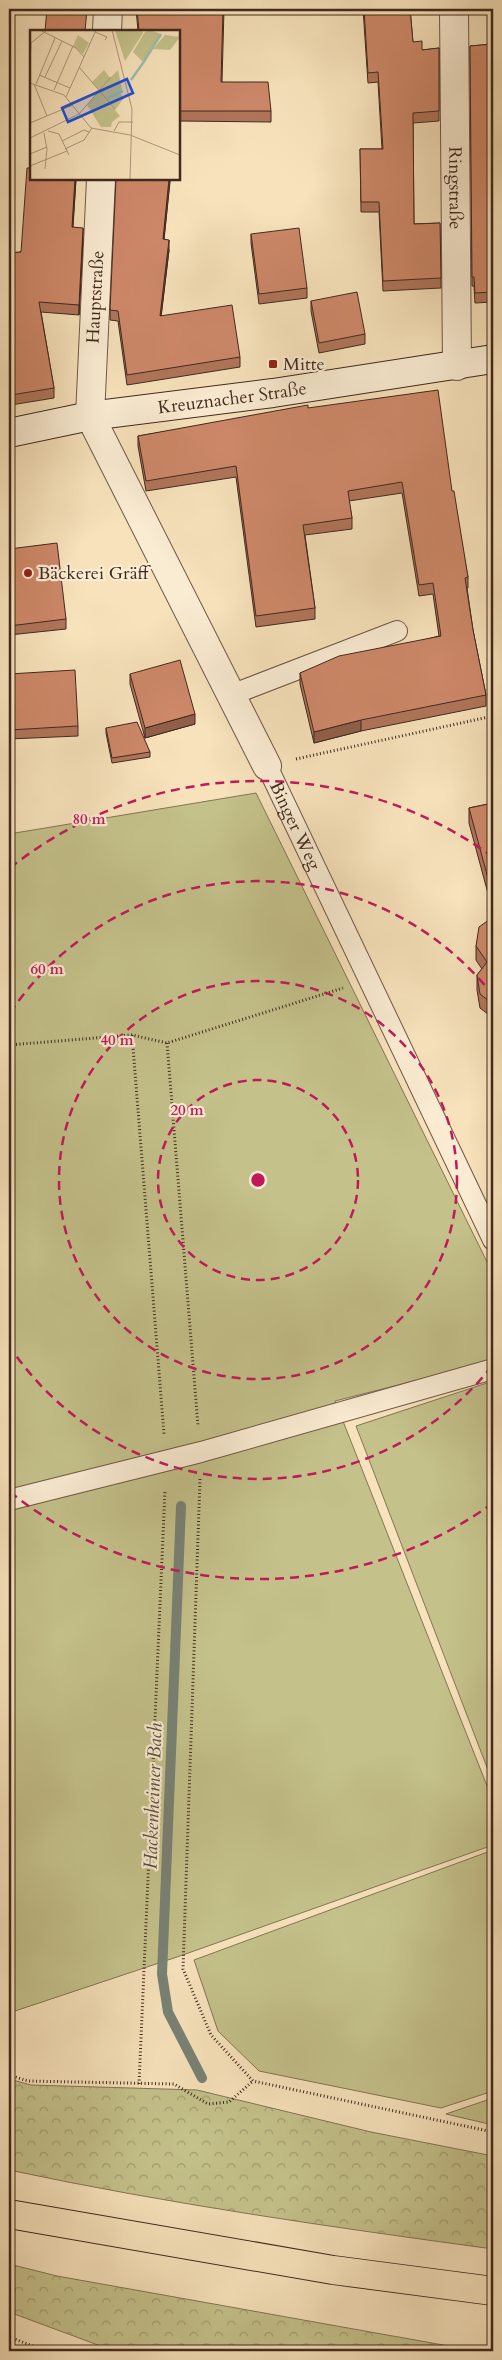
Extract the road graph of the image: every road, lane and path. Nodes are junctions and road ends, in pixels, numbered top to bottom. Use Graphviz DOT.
graph roads {
  1 [pos="108,9"];
  2 [pos="454,9"];
  3 [pos="107,30"];
  4 [pos="101,180"];
  5 [pos="493,359"];
  6 [pos="456,366"];
  7 [pos="90,416"];
  8 [pos="9,433"];
  9 [pos="396,631"];
  10 [pos="232,695"];
  11 [pos="493,716"];
  12 [pos="267,766"];
  13 [pos="368,979"];
  14 [pos="132,1036"];
  15 [pos="167,1044"];
  16 [pos="9,1045"];
  17 [pos="493,1240"];
  18 [pos="493,1368"];
  19 [pos="201,1452"];
  20 [pos="166,1461"];
  21 [pos="9,1500"];
  22 [pos="9,2075"];
  23 [pos="253,2081"];
  24 [pos="139,2084"];
  25 [pos="493,2132"];
  26 [pos="9,2214"];
  27 [pos="493,2291"];
  28 [pos="9,2337"];
  29 [pos="46,2351"];
  1 -- 3 [label="street"];
  2 -- 6 [label="street, Ringstraße"];
  4 -- 7 [label="street, Hauptstraße"];
  5 -- 6 [label="street, Kreuznacher Straße"];
  6 -- 7 [label="street, Kreuznacher Straße"];
  7 -- 8 [label="street, Kreuznacher Straße"];
  7 -- 10 [label="street, Binger Weg"];
  9 -- 10 [label="lane"];
  10 -- 12 [label="street, Binger Weg"];
  11 -- 12 [label="path"];
  12 -- 13 [label="lane, Binger Weg"];
  13 -- 15 [label="path"];
  13 -- 17 [label="lane, Binger Weg"];
  14 -- 15 [label="path"];
  14 -- 16 [label="path"];
  14 -- 20 [label="path"];
  15 -- 19 [label="path"];
  18 -- 19 [label="lane"];
  19 -- 20 [label="lane"];
  19 -- 23 [label="path"];
  20 -- 21 [label="lane"];
  20 -- 24 [label="path"];
  22 -- 24 [label="path"];
  23 -- 24 [label="path"];
  23 -- 25 [label="path"];
  26 -- 27 [label="main road"];
  28 -- 29 [label="path"];
}
